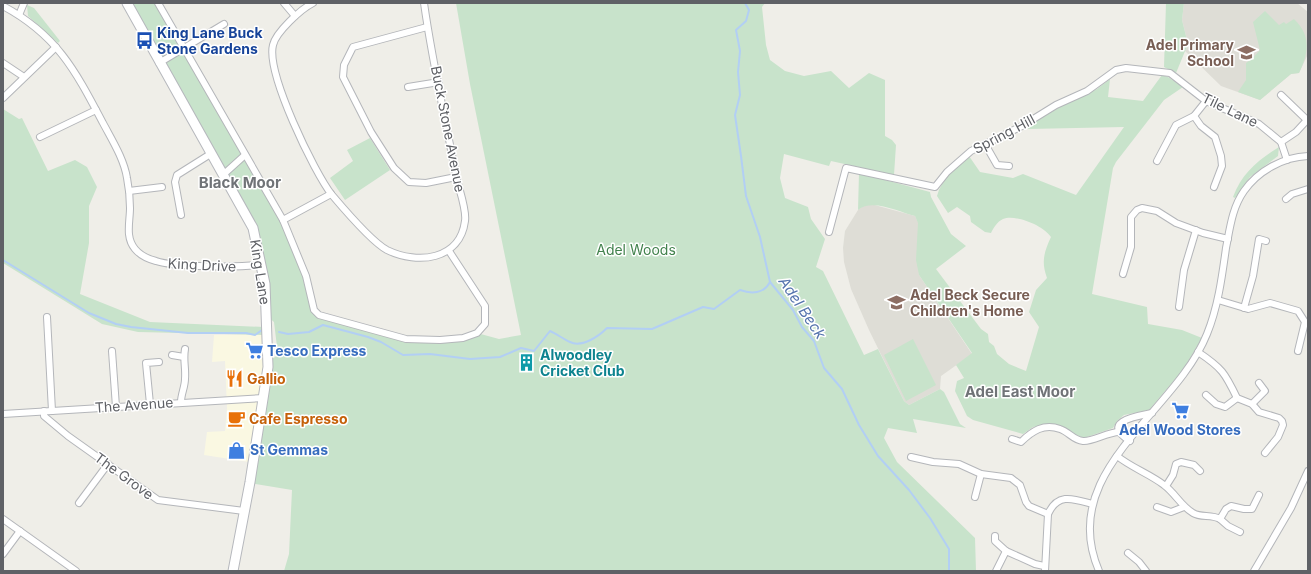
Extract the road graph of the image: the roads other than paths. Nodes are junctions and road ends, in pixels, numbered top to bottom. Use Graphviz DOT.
graph roads {
  1 [pos="24,3"];
  2 [pos="127,3"];
  3 [pos="158,3"];
  4 [pos="284,3"];
  5 [pos="313,3"];
  6 [pos="424,3"];
  7 [pos="3,6"];
  8 [pos="19,14"];
  9 [pos="295,16"];
  10 [pos="224,24"];
  11 [pos="427,28"];
  12 [pos="56,47"];
  13 [pos="185,49"];
  14 [pos="3,63"];
  15 [pos="159,63"];
  16 [pos="1160,71"];
  17 [pos="24,77"];
  18 [pos="439,82"];
  19 [pos="408,87"];
  20 [pos="1281,95"];
  21 [pos="3,98"];
  22 [pos="1206,101"];
  23 [pos="96,110"];
  24 [pos="1194,116"];
  25 [pos="1308,120"];
  26 [pos="40,137"];
  27 [pos="1281,142"];
  28 [pos="985,144"];
  29 [pos="212,153"];
  30 [pos="245,155"];
  31 [pos="1308,156"];
  32 [pos="1287,160"];
  33 [pos="1157,161"];
  34 [pos="1009,166"];
  35 [pos="224,174"];
  36 [pos="456,177"];
  37 [pos="1214,187"];
  38 [pos="162,188"];
  39 [pos="1308,189"];
  40 [pos="129,191"];
  41 [pos="331,194"];
  42 [pos="1286,199"];
  43 [pos="181,215"];
  44 [pos="283,220"];
  45 [pos="1196,230"];
  46 [pos="829,232"];
  47 [pos="1228,239"];
  48 [pos="1266,241"];
  49 [pos="449,251"];
  50 [pos="261,264"];
  51 [pos="1123,274"];
  52 [pos="1218,300"];
  53 [pos="1179,307"];
  54 [pos="1244,308"];
  55 [pos="47,317"];
  56 [pos="185,349"];
  57 [pos="112,351"];
  58 [pos="1298,351"];
  59 [pos="1198,352"];
  60 [pos="172,355"];
  61 [pos="184,357"];
  62 [pos="159,362"];
  63 [pos="1259,384"];
  64 [pos="1206,396"];
  65 [pos="264,398"];
  66 [pos="1237,398"];
  67 [pos="181,402"];
  68 [pos="150,404"];
  69 [pos="1252,404"];
  70 [pos="116,406"];
  71 [pos="44,411"];
  72 [pos="52,411"];
  73 [pos="1152,413"];
  74 [pos="3,414"];
  75 [pos="1119,432"];
  76 [pos="1012,439"];
  77 [pos="1130,441"];
  78 [pos="1265,453"];
  79 [pos="1117,456"];
  80 [pos="912,457"];
  81 [pos="108,464"];
  82 [pos="1200,471"];
  83 [pos="1308,471"];
  84 [pos="981,474"];
  85 [pos="1166,486"];
  86 [pos="1259,495"];
  87 [pos="975,497"];
  88 [pos="80,504"];
  89 [pos="1092,504"];
  90 [pos="1157,507"];
  91 [pos="1184,507"];
  92 [pos="244,511"];
  93 [pos="1048,514"];
  94 [pos="3,519"];
  95 [pos="1220,519"];
  96 [pos="20,531"];
  97 [pos="1240,532"];
  98 [pos="995,536"];
  99 [pos="1006,551"];
  100 [pos="1128,553"];
  101 [pos="3,554"];
  102 [pos="1045,568"];
  103 [pos="76,571"];
  104 [pos="233,571"];
  105 [pos="996,571"];
  106 [pos="1099,571"];
  107 [pos="1146,571"];
  108 [pos="1254,571"];
  1 -- 8 [label="street"];
  2 -- 15 [label="street, King Lane"];
  3 -- 13 [label="street"];
  4 -- 9 [label="street"];
  5 -- 9 [label="street"];
  6 -- 11 [label="street, Buck Stone Avenue"];
  7 -- 8 [label="street, King Drive"];
  8 -- 12 [label="street, King Drive"];
  9 -- 41 [label="street"];
  10 -- 13 [label="street"];
  11 -- 18 [label="street, Buck Stone Avenue"];
  11 -- 36 [label="street"];
  12 -- 17 [label="street"];
  12 -- 23 [label="street, King Drive"];
  13 -- 15 [label="street"];
  13 -- 30 [label="street"];
  14 -- 17 [label="street"];
  15 -- 29 [label="street, King Lane"];
  16 -- 22 [label="street, Tile Lane"];
  16 -- 28 [label="street, Spring Hill"];
  17 -- 21 [label="street"];
  18 -- 19 [label="street"];
  18 -- 36 [label="street, Buck Stone Avenue"];
  20 -- 25 [label="street"];
  22 -- 24 [label="street"];
  22 -- 27 [label="street, Tile Lane"];
  23 -- 26 [label="street"];
  23 -- 40 [label="street, King Drive"];
  24 -- 33 [label="street"];
  24 -- 37 [label="street"];
  25 -- 27 [label="street"];
  27 -- 32 [label="street, Tile Lane"];
  28 -- 34 [label="street"];
  28 -- 46 [label="street, Spring Hill"];
  29 -- 35 [label="street, King Lane"];
  29 -- 43 [label="street"];
  30 -- 35 [label="street"];
  30 -- 44 [label="street"];
  31 -- 32 [label="street"];
  32 -- 47 [label="street"];
  35 -- 50 [label="street, King Lane"];
  36 -- 49 [label="street, Buck Stone Avenue"];
  38 -- 40 [label="street"];
  39 -- 42 [label="street"];
  40 -- 50 [label="street, King Drive"];
  41 -- 44 [label="street"];
  41 -- 49 [label="street"];
  44 -- 49 [label="street"];
  45 -- 47 [label="street"];
  45 -- 51 [label="street"];
  45 -- 53 [label="street"];
  47 -- 52 [label="street"];
  48 -- 54 [label="street"];
  50 -- 65 [label="street, King Lane"];
  52 -- 54 [label="street"];
  52 -- 59 [label="street"];
  54 -- 58 [label="street"];
  55 -- 72 [label="street"];
  56 -- 61 [label="street"];
  57 -- 70 [label="street"];
  59 -- 66 [label="street"];
  59 -- 73 [label="street"];
  60 -- 61 [label="street"];
  61 -- 67 [label="street"];
  62 -- 68 [label="street"];
  63 -- 69 [label="street"];
  64 -- 66 [label="street"];
  65 -- 67 [label="street, The Avenue"];
  65 -- 92 [label="street, King Lane"];
  66 -- 69 [label="street"];
  67 -- 68 [label="street, The Avenue"];
  68 -- 70 [label="street, The Avenue"];
  69 -- 78 [label="street"];
  70 -- 72 [label="street, The Avenue"];
  71 -- 72 [label="street, The Avenue"];
  71 -- 74 [label="street, The Avenue"];
  71 -- 81 [label="street, The Grove"];
  73 -- 75 [label="street"];
  73 -- 77 [label="street"];
  75 -- 76 [label="street"];
  75 -- 77 [label="street"];
  77 -- 79 [label="street"];
  79 -- 85 [label="street"];
  79 -- 89 [label="street"];
  80 -- 84 [label="street"];
  81 -- 88 [label="street"];
  81 -- 92 [label="street, The Grove"];
  82 -- 85 [label="street"];
  83 -- 108 [label="street"];
  84 -- 87 [label="street"];
  84 -- 93 [label="street"];
  85 -- 91 [label="street"];
  86 -- 95 [label="street"];
  89 -- 93 [label="street"];
  89 -- 106 [label="street"];
  90 -- 91 [label="street"];
  91 -- 95 [label="street"];
  92 -- 104 [label="street, King Lane"];
  93 -- 102 [label="street"];
  94 -- 96 [label="street"];
  95 -- 97 [label="street"];
  96 -- 101 [label="street"];
  96 -- 103 [label="street"];
  98 -- 99 [label="street"];
  99 -- 102 [label="street"];
  99 -- 105 [label="street"];
  100 -- 107 [label="street"];
}
